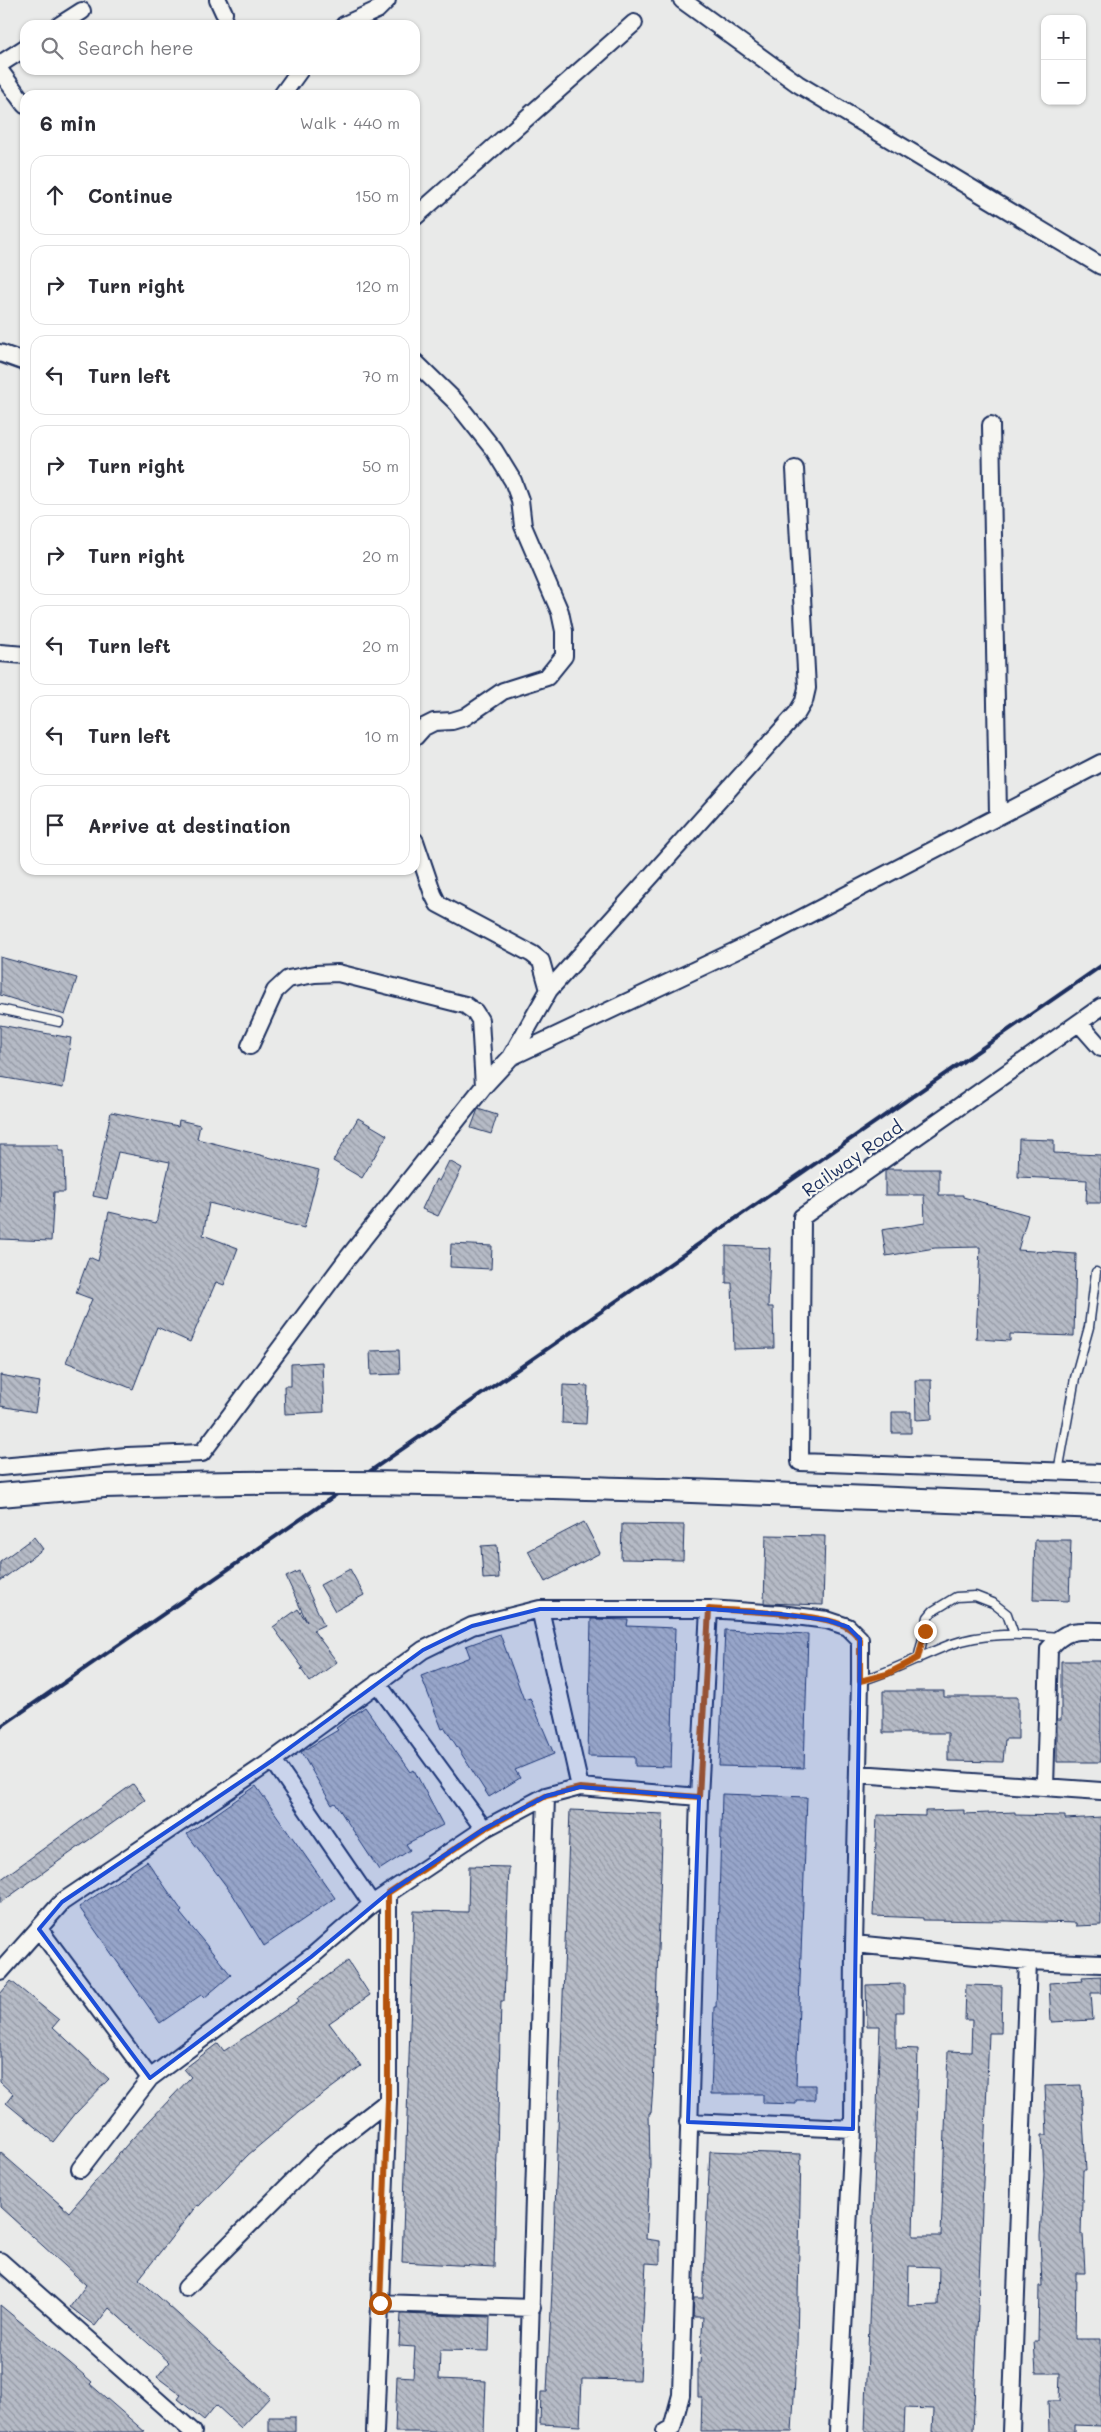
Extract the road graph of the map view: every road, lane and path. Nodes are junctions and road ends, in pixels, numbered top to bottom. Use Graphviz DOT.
graph roads {
  1 [pos="387,0"];
  2 [pos="682,0"];
  3 [pos="82,11"];
  4 [pos="68,20"];
  5 [pos="355,20"];
  6 [pos="634,23"];
  7 [pos="20,51"];
  8 [pos="0,64"];
  9 [pos="0,71"];
  10 [pos="296,75"];
  11 [pos="286,90"];
  12 [pos="20,98"];
  13 [pos="420,213"];
  14 [pos="1101,266"];
  15 [pos="0,354"];
  16 [pos="20,360"];
  17 [pos="420,367"];
  18 [pos="991,425"];
  19 [pos="795,469"];
  20 [pos="0,654"];
  21 [pos="20,655"];
  22 [pos="420,731"];
  23 [pos="1101,763"];
  24 [pos="998,814"];
  25 [pos="420,856"];
  26 [pos="549,990"];
  27 [pos="1101,1007"];
  28 [pos="0,1009"];
  29 [pos="59,1022"];
  30 [pos="1079,1023"];
  31 [pos="250,1046"];
  32 [pos="1101,1048"];
  33 [pos="511,1057"];
  34 [pos="484,1086"];
  35 [pos="1096,1272"];
  36 [pos="0,1467"];
  37 [pos="1058,1472"];
  38 [pos="1101,1473"];
  39 [pos="0,1495"];
  40 [pos="1101,1507"];
  41 [pos="709,1609"];
  42 [pos="540,1610"];
  43 [pos="1101,1631"];
  44 [pos="1014,1634"];
  45 [pos="1059,1637"];
  46 [pos="918,1658"];
  47 [pos="860,1681"];
  48 [pos="377,1683"];
  49 [pos="273,1760"];
  50 [pos="858,1774"];
  51 [pos="580,1788"];
  52 [pos="1045,1788"];
  53 [pos="1101,1790"];
  54 [pos="546,1796"];
  55 [pos="699,1797"];
  56 [pos="484,1829"];
  57 [pos="388,1893"];
  58 [pos="372,1904"];
  59 [pos="39,1928"];
  60 [pos="854,1944"];
  61 [pos="1028,1961"];
  62 [pos="1101,1964"];
  63 [pos="0,1972"];
  64 [pos="150,2078"];
  65 [pos="388,2101"];
  66 [pos="688,2122"];
  67 [pos="853,2129"];
  68 [pos="80,2169"];
  69 [pos="0,2261"];
  70 [pos="186,2288"];
  71 [pos="380,2303"];
  72 [pos="532,2308"];
  73 [pos="193,2432"];
  74 [pos="375,2432"];
  75 [pos="527,2432"];
  76 [pos="665,2432"];
  77 [pos="838,2432"];
  78 [pos="1010,2432"];
  1 -- 5 [label="street"];
  2 -- 14 [label="street"];
  3 -- 4 [label="street"];
  6 -- 13 [label="street"];
  7 -- 8 [label="street"];
  9 -- 12 [label="street"];
  10 -- 11 [label="street"];
  15 -- 16 [label="street"];
  17 -- 22 [label="street"];
  18 -- 24 [label="street"];
  19 -- 26 [label="street"];
  20 -- 21 [label="street"];
  23 -- 24 [label="street"];
  24 -- 33 [label="street"];
  25 -- 26 [label="street"];
  26 -- 33 [label="street"];
  27 -- 30 [label="street, Railway Road"];
  28 -- 29 [label="lane"];
  30 -- 32 [label="street"];
  30 -- 37 [label="street, Railway Road"];
  31 -- 34 [label="street"];
  33 -- 34 [label="street"];
  34 -- 36 [label="street"];
  35 -- 37 [label="lane"];
  37 -- 38 [label="street"];
  39 -- 40 [label="main road, bridge"];
  41 -- 42 [label="street"];
  41 -- 47 [label="street"];
  41 -- 55 [label="street"];
  42 -- 48 [label="street"];
  42 -- 51 [label="street"];
  43 -- 45 [label="street"];
  44 -- 45 [label="lane"];
  44 -- 46 [label="lane"];
  44 -- 46 [label="lane"];
  45 -- 52 [label="street"];
  46 -- 47 [label="lane"];
  47 -- 50 [label="street"];
  48 -- 49 [label="street"];
  48 -- 56 [label="street"];
  49 -- 58 [label="street"];
  49 -- 59 [label="street"];
  50 -- 52 [label="street"];
  50 -- 60 [label="street"];
  51 -- 54 [label="street"];
  51 -- 55 [label="street"];
  52 -- 53 [label="street"];
  54 -- 56 [label="street"];
  54 -- 72 [label="street"];
  55 -- 66 [label="street"];
  56 -- 57 [label="street"];
  57 -- 58 [label="street"];
  57 -- 65 [label="street"];
  58 -- 64 [label="street"];
  59 -- 63 [label="street"];
  59 -- 64 [label="street"];
  60 -- 61 [label="street"];
  60 -- 67 [label="street"];
  61 -- 62 [label="street"];
  61 -- 78 [label="street"];
  64 -- 68 [label="street"];
  65 -- 70 [label="street"];
  65 -- 71 [label="street"];
  66 -- 67 [label="street"];
  66 -- 76 [label="street"];
  67 -- 77 [label="street"];
  69 -- 73 [label="street"];
  71 -- 72 [label="street"];
  71 -- 74 [label="street"];
  72 -- 75 [label="street"];
}
